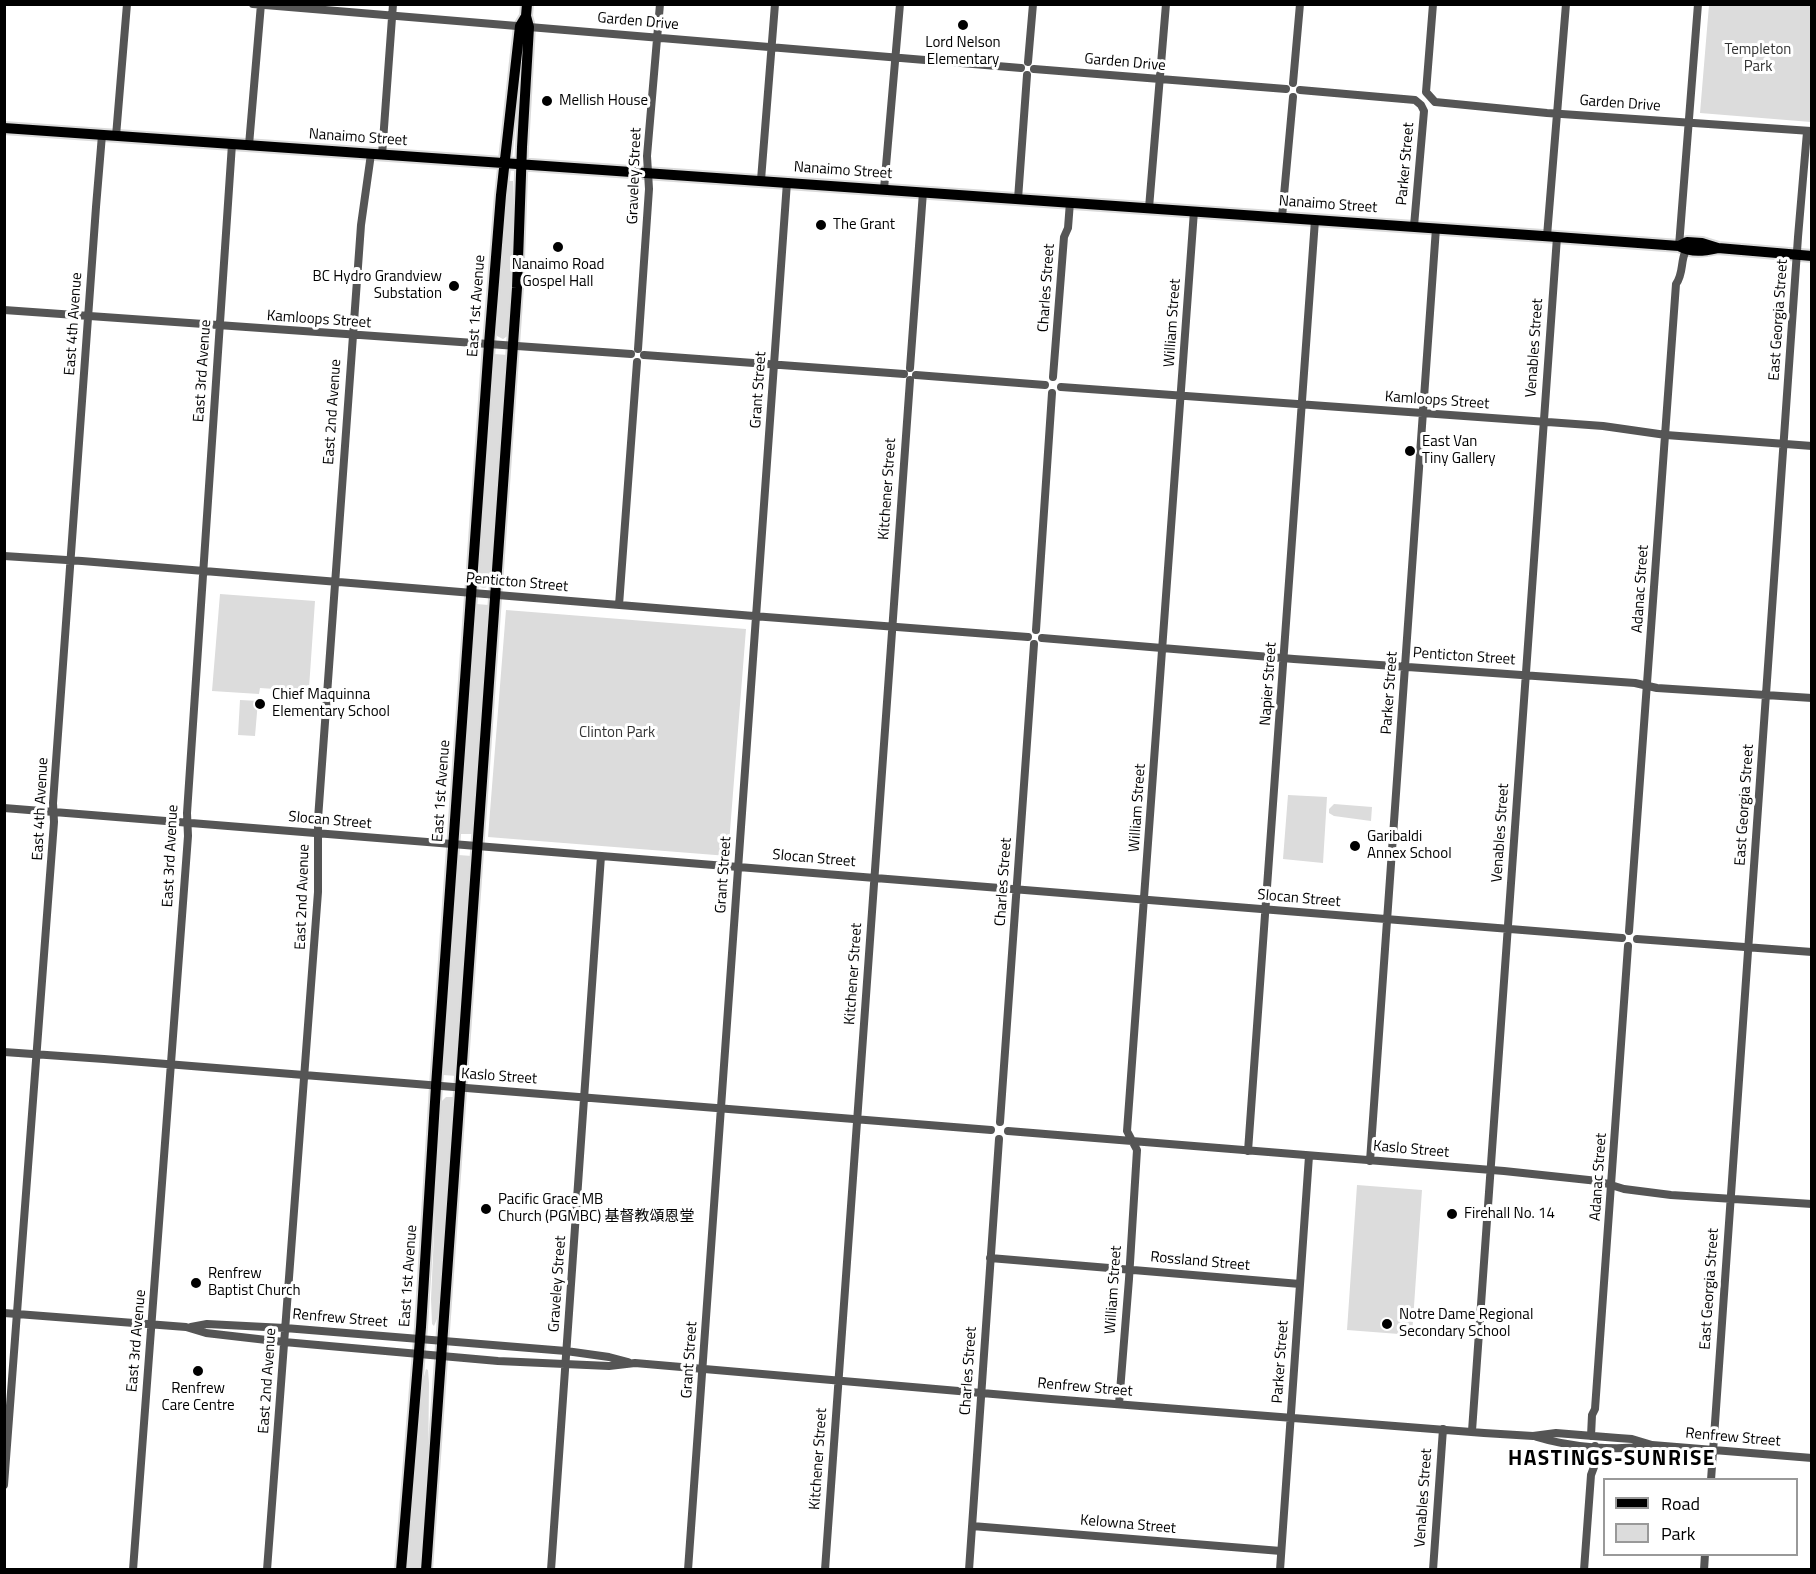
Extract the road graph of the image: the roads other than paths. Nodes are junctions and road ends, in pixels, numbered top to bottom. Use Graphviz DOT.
graph roads {
  1 [pos="127,4"];
  2 [pos="253,4"];
  3 [pos="393,4"];
  4 [pos="660,4"];
  5 [pos="775,4"];
  6 [pos="900,4"];
  7 [pos="1033,4"];
  8 [pos="1166,4"];
  9 [pos="1300,4"];
  10 [pos="1433,4"];
  11 [pos="1566,4"];
  12 [pos="1698,4"];
  13 [pos="261,5"];
  14 [pos="392,16"];
  15 [pos="525,18"];
  16 [pos="657,38"];
  17 [pos="772,47"];
  18 [pos="895,57"];
  19 [pos="1027,68"];
  20 [pos="1159,79"];
  21 [pos="1293,87"];
  22 [pos="1421,105"];
  23 [pos="1557,113"];
  24 [pos="1689,122"];
  25 [pos="4,128"];
  26 [pos="1809,131"];
  27 [pos="102,135"];
  28 [pos="116,136"];
  29 [pos="232,144"];
  30 [pos="249,146"];
  31 [pos="377,154"];
  32 [pos="505,163"];
  33 [pos="521,165"];
  34 [pos="648,172"];
  35 [pos="761,180"];
  36 [pos="787,182"];
  37 [pos="884,189"];
  38 [pos="923,192"];
  39 [pos="1018,199"];
  40 [pos="1070,202"];
  41 [pos="1149,208"];
  42 [pos="1194,211"];
  43 [pos="1282,218"];
  44 [pos="1315,220"];
  45 [pos="1414,226"];
  46 [pos="1436,228"];
  47 [pos="1552,236"];
  48 [pos="1683,248"];
  49 [pos="1797,255"];
  50 [pos="1812,256"];
  51 [pos="4,310"];
  52 [pos="88,316"];
  53 [pos="220,326"];
  54 [pos="352,336"];
  55 [pos="489,344"];
  56 [pos="513,345"];
  57 [pos="638,355"];
  58 [pos="774,365"];
  59 [pos="910,374"];
  60 [pos="1053,377"];
  61 [pos="1045,385"];
  62 [pos="1061,387"];
  63 [pos="1052,393"];
  64 [pos="1181,396"];
  65 [pos="1302,404"];
  66 [pos="1423,414"];
  67 [pos="1544,421"];
  68 [pos="1666,435"];
  69 [pos="1784,444"];
  70 [pos="1812,446"];
  71 [pos="4,556"];
  72 [pos="72,560"];
  73 [pos="203,571"];
  74 [pos="334,582"];
  75 [pos="471,593"];
  76 [pos="495,595"];
  77 [pos="619,605"];
  78 [pos="755,616"];
  79 [pos="892,626"];
  80 [pos="1039,634"];
  81 [pos="1028,637"];
  82 [pos="1034,644"];
  83 [pos="1163,648"];
  84 [pos="1284,658"];
  85 [pos="1405,666"];
  86 [pos="1526,676"];
  87 [pos="1648,686"];
  88 [pos="1766,695"];
  89 [pos="1812,698"];
  90 [pos="4,808"];
  91 [pos="54,813"];
  92 [pos="187,823"];
  93 [pos="318,833"];
  94 [pos="453,844"];
  95 [pos="477,846"];
  96 [pos="601,856"];
  97 [pos="738,867"];
  98 [pos="874,878"];
  99 [pos="1017,889"];
  100 [pos="1145,900"];
  101 [pos="1265,910"];
  102 [pos="1387,919"];
  103 [pos="1508,929"];
  104 [pos="1629,931"];
  105 [pos="1622,938"];
  106 [pos="1637,939"];
  107 [pos="1628,946"];
  108 [pos="1748,948"];
  109 [pos="1812,952"];
  110 [pos="4,1052"];
  111 [pos="37,1054"];
  112 [pos="171,1064"];
  113 [pos="305,1075"];
  114 [pos="436,1086"];
  115 [pos="461,1088"];
  116 [pos="584,1097"];
  117 [pos="721,1108"];
  118 [pos="857,1119"];
  119 [pos="1000,1122"];
  120 [pos="991,1130"];
  121 [pos="1008,1131"];
  122 [pos="999,1139"];
  123 [pos="1133,1142"];
  124 [pos="1248,1151"];
  125 [pos="1309,1156"];
  126 [pos="1370,1161"];
  127 [pos="1491,1170"];
  128 [pos="1612,1185"];
  129 [pos="1730,1198"];
  130 [pos="1812,1204"];
  131 [pos="990,1258"];
  132 [pos="1129,1270"];
  133 [pos="1300,1284"];
  134 [pos="4,1313"];
  135 [pos="17,1314"];
  136 [pos="152,1324"];
  137 [pos="186,1327"];
  138 [pos="285,1328"];
  139 [pos="420,1340"];
  140 [pos="284,1342"];
  141 [pos="442,1342"];
  142 [pos="566,1351"];
  143 [pos="418,1354"];
  144 [pos="441,1356"];
  145 [pos="566,1364"];
  146 [pos="635,1364"];
  147 [pos="702,1369"];
  148 [pos="838,1380"];
  149 [pos="981,1393"];
  150 [pos="1119,1404"];
  151 [pos="1291,1417"];
  152 [pos="1443,1429"];
  153 [pos="1472,1431"];
  154 [pos="1593,1441"];
  155 [pos="1713,1450"];
  156 [pos="1812,1458"];
  157 [pos="1711,1478"];
  158 [pos="4,1485"];
  159 [pos="972,1526"];
  160 [pos="1281,1551"];
  161 [pos="133,1569"];
  162 [pos="267,1569"];
  163 [pos="401,1569"];
  164 [pos="426,1569"];
  165 [pos="551,1569"];
  166 [pos="688,1569"];
  167 [pos="825,1569"];
  168 [pos="969,1569"];
  169 [pos="1280,1569"];
  170 [pos="1433,1569"];
  171 [pos="1584,1569"];
  1 -- 28 [label="street"];
  2 -- 13 [label="street, Garden Drive"];
  3 -- 14 [label="street, East 2nd Avenue"];
  4 -- 16 [label="street, Graveley Street"];
  5 -- 17 [label="street"];
  6 -- 18 [label="street"];
  7 -- 19 [label="street"];
  8 -- 20 [label="street"];
  9 -- 21 [label="street"];
  10 -- 23 [label="street, Garden Drive"];
  11 -- 23 [label="street, Venables Street"];
  12 -- 24 [label="street, Adanac Street"];
  13 -- 14 [label="street, Garden Drive"];
  13 -- 30 [label="street"];
  14 -- 15 [label="street, Garden Drive"];
  14 -- 31 [label="street, East 2nd Avenue"];
  15 -- 16 [label="street, Garden Drive"];
  15 -- 32 [label="main road, East 1st Avenue"];
  15 -- 33 [label="main road"];
  16 -- 17 [label="street, Garden Drive"];
  16 -- 34 [label="street, Graveley Street"];
  17 -- 18 [label="street, Garden Drive"];
  17 -- 35 [label="street"];
  18 -- 19 [label="street, Garden Drive"];
  18 -- 37 [label="street"];
  19 -- 20 [label="street, Garden Drive"];
  19 -- 39 [label="street"];
  20 -- 21 [label="street, Garden Drive"];
  20 -- 41 [label="street"];
  21 -- 22 [label="street, Garden Drive"];
  21 -- 43 [label="street"];
  22 -- 45 [label="street, Parker Street"];
  23 -- 24 [label="street, Garden Drive"];
  23 -- 47 [label="street, Venables Street"];
  24 -- 26 [label="street, Garden Drive"];
  24 -- 48 [label="street, Adanac Street"];
  25 -- 27 [label="main road, Nanaimo Street"];
  26 -- 49 [label="street, East Georgia Street"];
  27 -- 28 [label="main road, Nanaimo Street"];
  27 -- 52 [label="street, East 4th Avenue"];
  28 -- 29 [label="main road, Nanaimo Street"];
  29 -- 30 [label="main road, Nanaimo Street"];
  29 -- 53 [label="street, East 3rd Avenue"];
  30 -- 31 [label="main road, Nanaimo Street"];
  31 -- 32 [label="main road, Nanaimo Street"];
  31 -- 54 [label="street, East 2nd Avenue"];
  32 -- 33 [label="main road, Nanaimo Street"];
  32 -- 55 [label="main road, East 1st Avenue"];
  33 -- 34 [label="main road, Nanaimo Street"];
  33 -- 56 [label="main road"];
  34 -- 35 [label="main road, Nanaimo Street"];
  34 -- 57 [label="street, Graveley Street"];
  35 -- 36 [label="main road, Nanaimo Street"];
  36 -- 37 [label="main road, Nanaimo Street"];
  36 -- 58 [label="street, Grant Street"];
  37 -- 38 [label="main road, Nanaimo Street"];
  38 -- 39 [label="main road, Nanaimo Street"];
  38 -- 59 [label="street, Kitchener Street"];
  39 -- 40 [label="main road, Nanaimo Street"];
  40 -- 41 [label="main road, Nanaimo Street"];
  40 -- 60 [label="street, Charles Street"];
  41 -- 42 [label="main road, Nanaimo Street"];
  42 -- 43 [label="main road, Nanaimo Street"];
  42 -- 64 [label="street, William Street"];
  43 -- 44 [label="main road, Nanaimo Street"];
  44 -- 45 [label="main road, Nanaimo Street"];
  44 -- 65 [label="street, Napier Street"];
  45 -- 46 [label="main road, Nanaimo Street"];
  46 -- 47 [label="main road, Nanaimo Street"];
  46 -- 66 [label="street, Parker Street"];
  47 -- 48 [label="main road, Nanaimo Street"];
  47 -- 67 [label="street, Venables Street"];
  48 -- 49 [label="main road, Nanaimo Street"];
  48 -- 68 [label="street, Adanac Street"];
  49 -- 50 [label="main road, Nanaimo Street"];
  49 -- 69 [label="street, East Georgia Street"];
  51 -- 52 [label="street, Kamloops Street"];
  52 -- 53 [label="street, Kamloops Street"];
  52 -- 72 [label="street, East 4th Avenue"];
  53 -- 54 [label="street, Kamloops Street"];
  53 -- 73 [label="street, East 3rd Avenue"];
  54 -- 55 [label="street, Kamloops Street"];
  54 -- 74 [label="street, East 2nd Avenue"];
  55 -- 56 [label="street, Kamloops Street"];
  55 -- 75 [label="main road, East 1st Avenue"];
  56 -- 57 [label="street, Kamloops Street"];
  56 -- 76 [label="main road"];
  57 -- 58 [label="street, Kamloops Street"];
  57 -- 77 [label="street, Graveley Street"];
  58 -- 59 [label="street, Kamloops Street"];
  58 -- 78 [label="street, Grant Street"];
  59 -- 61 [label="street, Kamloops Street"];
  59 -- 79 [label="street, Kitchener Street"];
  60 -- 61 [label="street"];
  60 -- 62 [label="street"];
  61 -- 63 [label="street"];
  62 -- 63 [label="street"];
  62 -- 64 [label="street, Kamloops Street"];
  63 -- 80 [label="street"];
  64 -- 65 [label="street, Kamloops Street"];
  64 -- 83 [label="street, William Street"];
  65 -- 66 [label="street, Kamloops Street"];
  65 -- 84 [label="street, Napier Street"];
  66 -- 67 [label="street, Kamloops Street"];
  66 -- 85 [label="street, Parker Street"];
  67 -- 68 [label="street, Kamloops Street"];
  67 -- 86 [label="street, Venables Street"];
  68 -- 69 [label="street, Kamloops Street"];
  68 -- 87 [label="street, Adanac Street"];
  69 -- 70 [label="street, Kamloops Street"];
  69 -- 88 [label="street, East Georgia Street"];
  71 -- 72 [label="street, Penticton Street"];
  72 -- 73 [label="street, Penticton Street"];
  72 -- 91 [label="street, East 4th Avenue"];
  73 -- 74 [label="street, Penticton Street"];
  73 -- 92 [label="street, East 3rd Avenue"];
  74 -- 75 [label="street, Penticton Street"];
  74 -- 93 [label="street, East 2nd Avenue"];
  75 -- 76 [label="street, Penticton Street"];
  75 -- 94 [label="main road, East 1st Avenue"];
  76 -- 77 [label="street, Penticton Street"];
  76 -- 95 [label="main road"];
  77 -- 78 [label="street, Penticton Street"];
  78 -- 79 [label="street, Penticton Street"];
  78 -- 97 [label="street, Grant Street"];
  79 -- 81 [label="street, Penticton Street"];
  79 -- 98 [label="street, Kitchener Street"];
  80 -- 81 [label="street"];
  80 -- 82 [label="street"];
  80 -- 83 [label="street, Penticton Street"];
  81 -- 82 [label="street"];
  82 -- 99 [label="street, Charles Street"];
  83 -- 84 [label="street, Penticton Street"];
  83 -- 100 [label="street, William Street"];
  84 -- 85 [label="street, Penticton Street"];
  84 -- 101 [label="street, Napier Street"];
  85 -- 86 [label="street, Penticton Street"];
  85 -- 102 [label="street, Parker Street"];
  86 -- 87 [label="street, Penticton Street"];
  86 -- 103 [label="street, Venables Street"];
  87 -- 88 [label="street, Penticton Street"];
  87 -- 104 [label="street, Adanac Street"];
  88 -- 89 [label="street, Penticton Street"];
  88 -- 108 [label="street, East Georgia Street"];
  90 -- 91 [label="street, Slocan Street"];
  91 -- 92 [label="street, Slocan Street"];
  91 -- 111 [label="street, East 4th Avenue"];
  92 -- 93 [label="street, Slocan Street"];
  92 -- 112 [label="street, East 3rd Avenue"];
  93 -- 94 [label="street, Slocan Street"];
  93 -- 113 [label="street, East 2nd Avenue"];
  94 -- 95 [label="street, Slocan Street"];
  94 -- 114 [label="main road, East 1st Avenue"];
  95 -- 96 [label="street, Slocan Street"];
  95 -- 115 [label="main road"];
  96 -- 97 [label="street, Slocan Street"];
  96 -- 116 [label="street, Graveley Street"];
  97 -- 98 [label="street, Slocan Street"];
  97 -- 117 [label="street, Grant Street"];
  98 -- 99 [label="street, Slocan Street"];
  98 -- 118 [label="street, Kitchener Street"];
  99 -- 100 [label="street, Slocan Street"];
  99 -- 119 [label="street, Charles Street"];
  100 -- 101 [label="street, Slocan Street"];
  100 -- 123 [label="street, William Street"];
  101 -- 102 [label="street, Slocan Street"];
  101 -- 124 [label="street, Napier Street"];
  102 -- 103 [label="street, Slocan Street"];
  102 -- 126 [label="street, Parker Street"];
  103 -- 105 [label="street, Slocan Street"];
  103 -- 127 [label="street, Venables Street"];
  104 -- 105 [label="street"];
  104 -- 106 [label="street"];
  105 -- 107 [label="street"];
  106 -- 107 [label="street"];
  106 -- 108 [label="street"];
  107 -- 128 [label="street, Adanac Street"];
  108 -- 109 [label="street"];
  108 -- 129 [label="street, East Georgia Street"];
  110 -- 111 [label="street, Kaslo Street"];
  111 -- 112 [label="street, Kaslo Street"];
  111 -- 135 [label="street, East 4th Avenue"];
  112 -- 113 [label="street, Kaslo Street"];
  112 -- 136 [label="street, East 3rd Avenue"];
  113 -- 114 [label="street, Kaslo Street"];
  113 -- 138 [label="street, East 2nd Avenue"];
  114 -- 115 [label="street, Kaslo Street"];
  114 -- 139 [label="main road, East 1st Avenue"];
  115 -- 116 [label="street, Kaslo Street"];
  115 -- 141 [label="main road"];
  116 -- 117 [label="street, Kaslo Street"];
  116 -- 142 [label="street, Graveley Street"];
  117 -- 118 [label="street, Kaslo Street"];
  117 -- 147 [label="street, Grant Street"];
  118 -- 120 [label="street, Kaslo Street"];
  118 -- 148 [label="street, Kitchener Street"];
  119 -- 120 [label="street"];
  119 -- 121 [label="street"];
  120 -- 122 [label="street"];
  121 -- 122 [label="street"];
  121 -- 123 [label="street, Kaslo Street"];
  122 -- 131 [label="street, Charles Street"];
  123 -- 124 [label="street, Kaslo Street"];
  123 -- 132 [label="street, William Street"];
  124 -- 125 [label="street, Kaslo Street"];
  125 -- 126 [label="street, Kaslo Street"];
  125 -- 133 [label="street, Parker Street"];
  126 -- 127 [label="street, Kaslo Street"];
  127 -- 128 [label="street, Kaslo Street"];
  127 -- 153 [label="street, Venables Street"];
  128 -- 129 [label="street, Kaslo Street"];
  128 -- 154 [label="street, Adanac Street"];
  129 -- 130 [label="street, Kaslo Street"];
  129 -- 155 [label="street, East Georgia Street"];
  131 -- 132 [label="street, Rossland Street"];
  131 -- 149 [label="street, Charles Street"];
  132 -- 133 [label="street, Rossland Street"];
  132 -- 150 [label="street, William Street"];
  133 -- 151 [label="street, Parker Street"];
  134 -- 135 [label="street, Renfrew Street"];
  135 -- 136 [label="street, Renfrew Street"];
  135 -- 158 [label="street, East 4th Avenue"];
  136 -- 137 [label="street, Renfrew Street"];
  136 -- 161 [label="street, East 3rd Avenue"];
  137 -- 138 [label="street, Renfrew Street"];
  137 -- 140 [label="street, Renfrew Street"];
  138 -- 139 [label="street, Renfrew Street"];
  138 -- 140 [label="street, East 2nd Avenue"];
  139 -- 141 [label="street, Renfrew Street"];
  139 -- 143 [label="main road, East 1st Avenue"];
  140 -- 143 [label="street, Renfrew Street"];
  140 -- 162 [label="street, East 2nd Avenue"];
  141 -- 142 [label="street, Renfrew Street"];
  141 -- 144 [label="main road"];
  142 -- 145 [label="street, Graveley Street"];
  142 -- 146 [label="street, Renfrew Street"];
  143 -- 144 [label="street, Renfrew Street"];
  143 -- 163 [label="main road, East 1st Avenue"];
  144 -- 145 [label="street, Renfrew Street"];
  144 -- 164 [label="main road"];
  145 -- 146 [label="street, Renfrew Street"];
  145 -- 165 [label="street, Graveley Street"];
  146 -- 147 [label="street, Renfrew Street"];
  147 -- 148 [label="street, Renfrew Street"];
  147 -- 166 [label="street, Grant Street"];
  148 -- 149 [label="street, Renfrew Street"];
  148 -- 167 [label="street, Kitchener Street"];
  149 -- 150 [label="street, Renfrew Street"];
  149 -- 159 [label="street, Charles Street"];
  150 -- 151 [label="street, Renfrew Street"];
  151 -- 152 [label="street, Renfrew Street"];
  151 -- 160 [label="street, Parker Street"];
  152 -- 153 [label="street, Renfrew Street"];
  152 -- 170 [label="street, Venables Street"];
  153 -- 154 [label="street, Renfrew Street"];
  154 -- 155 [label="street, Renfrew Street"];
  154 -- 171 [label="street, Adanac Street"];
  155 -- 156 [label="street, Renfrew Street"];
  155 -- 157 [label="street, East Georgia Street"];
  159 -- 160 [label="street, Kelowna Street"];
  159 -- 168 [label="street, Charles Street"];
  160 -- 169 [label="street, Parker Street"];
}
